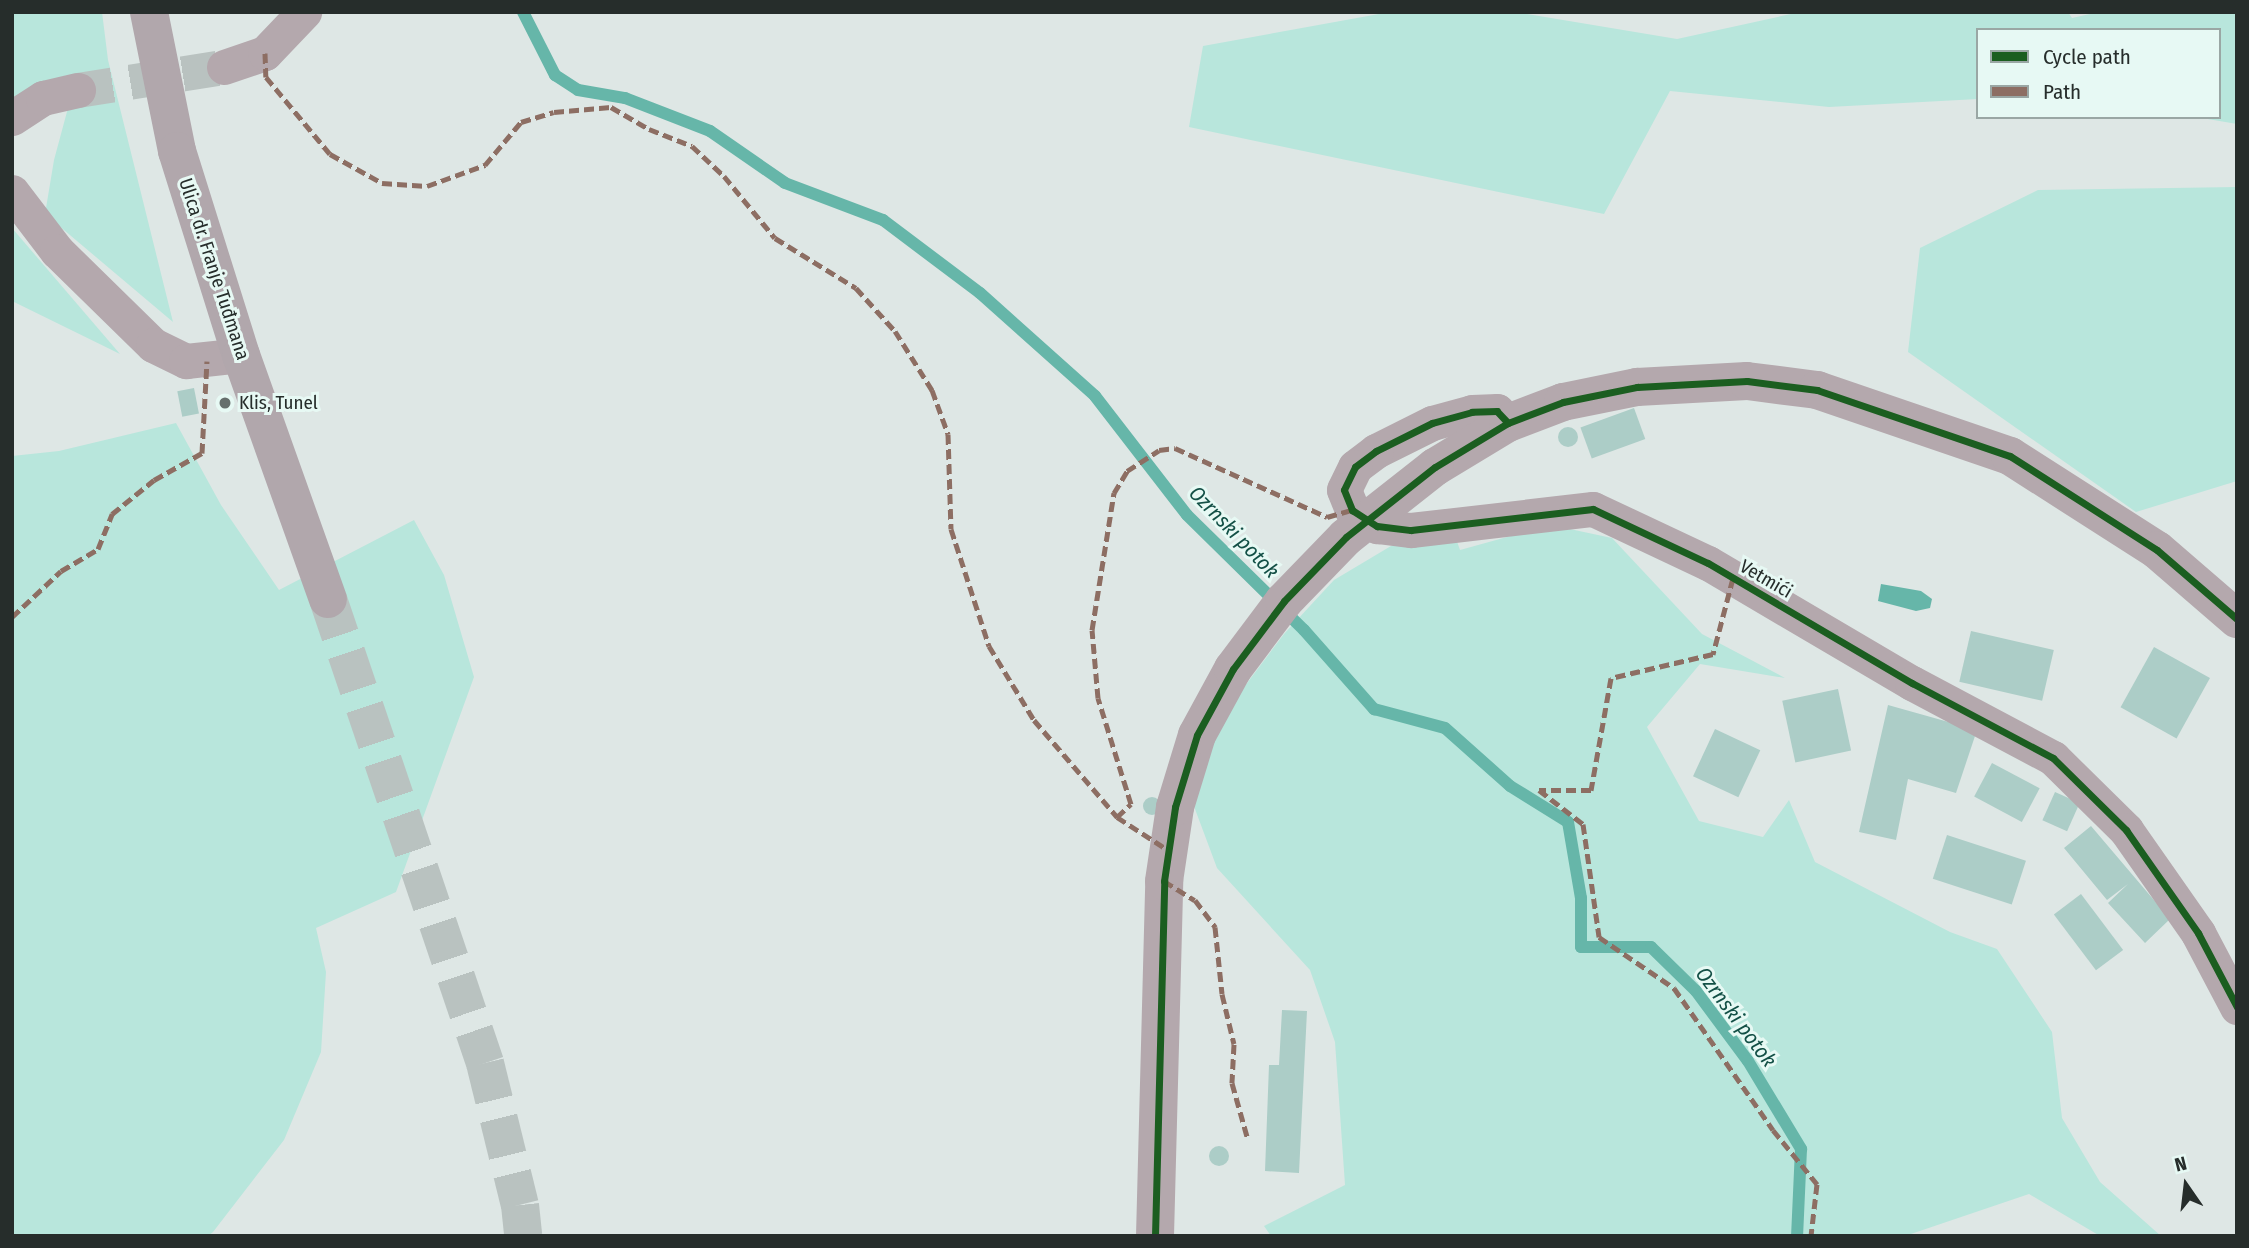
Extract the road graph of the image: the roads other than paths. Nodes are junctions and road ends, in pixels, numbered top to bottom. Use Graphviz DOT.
graph roads {
  1 [pos="149,12"];
  2 [pos="304,12"];
  3 [pos="224,67"];
  4 [pos="78,90"];
  5 [pos="12,118"];
  6 [pos="12,192"];
  7 [pos="242,355"];
  8 [pos="1508,423"];
  9 [pos="328,599"];
  10 [pos="2237,619"];
  11 [pos="2237,1007"];
  12 [pos="1155,1236"];
  1 -- 7 [label="main road, Ulica dr. Franje Tuđmana"];
  2 -- 3 [label="street"];
  4 -- 5 [label="street"];
  6 -- 7 [label="street"];
  7 -- 9 [label="main road, Ulica dr. Franje Tuđmana"];
  8 -- 10 [label="street"];
  8 -- 11 [label="street, Vetmići"];
  8 -- 12 [label="street, bridge"];
}
